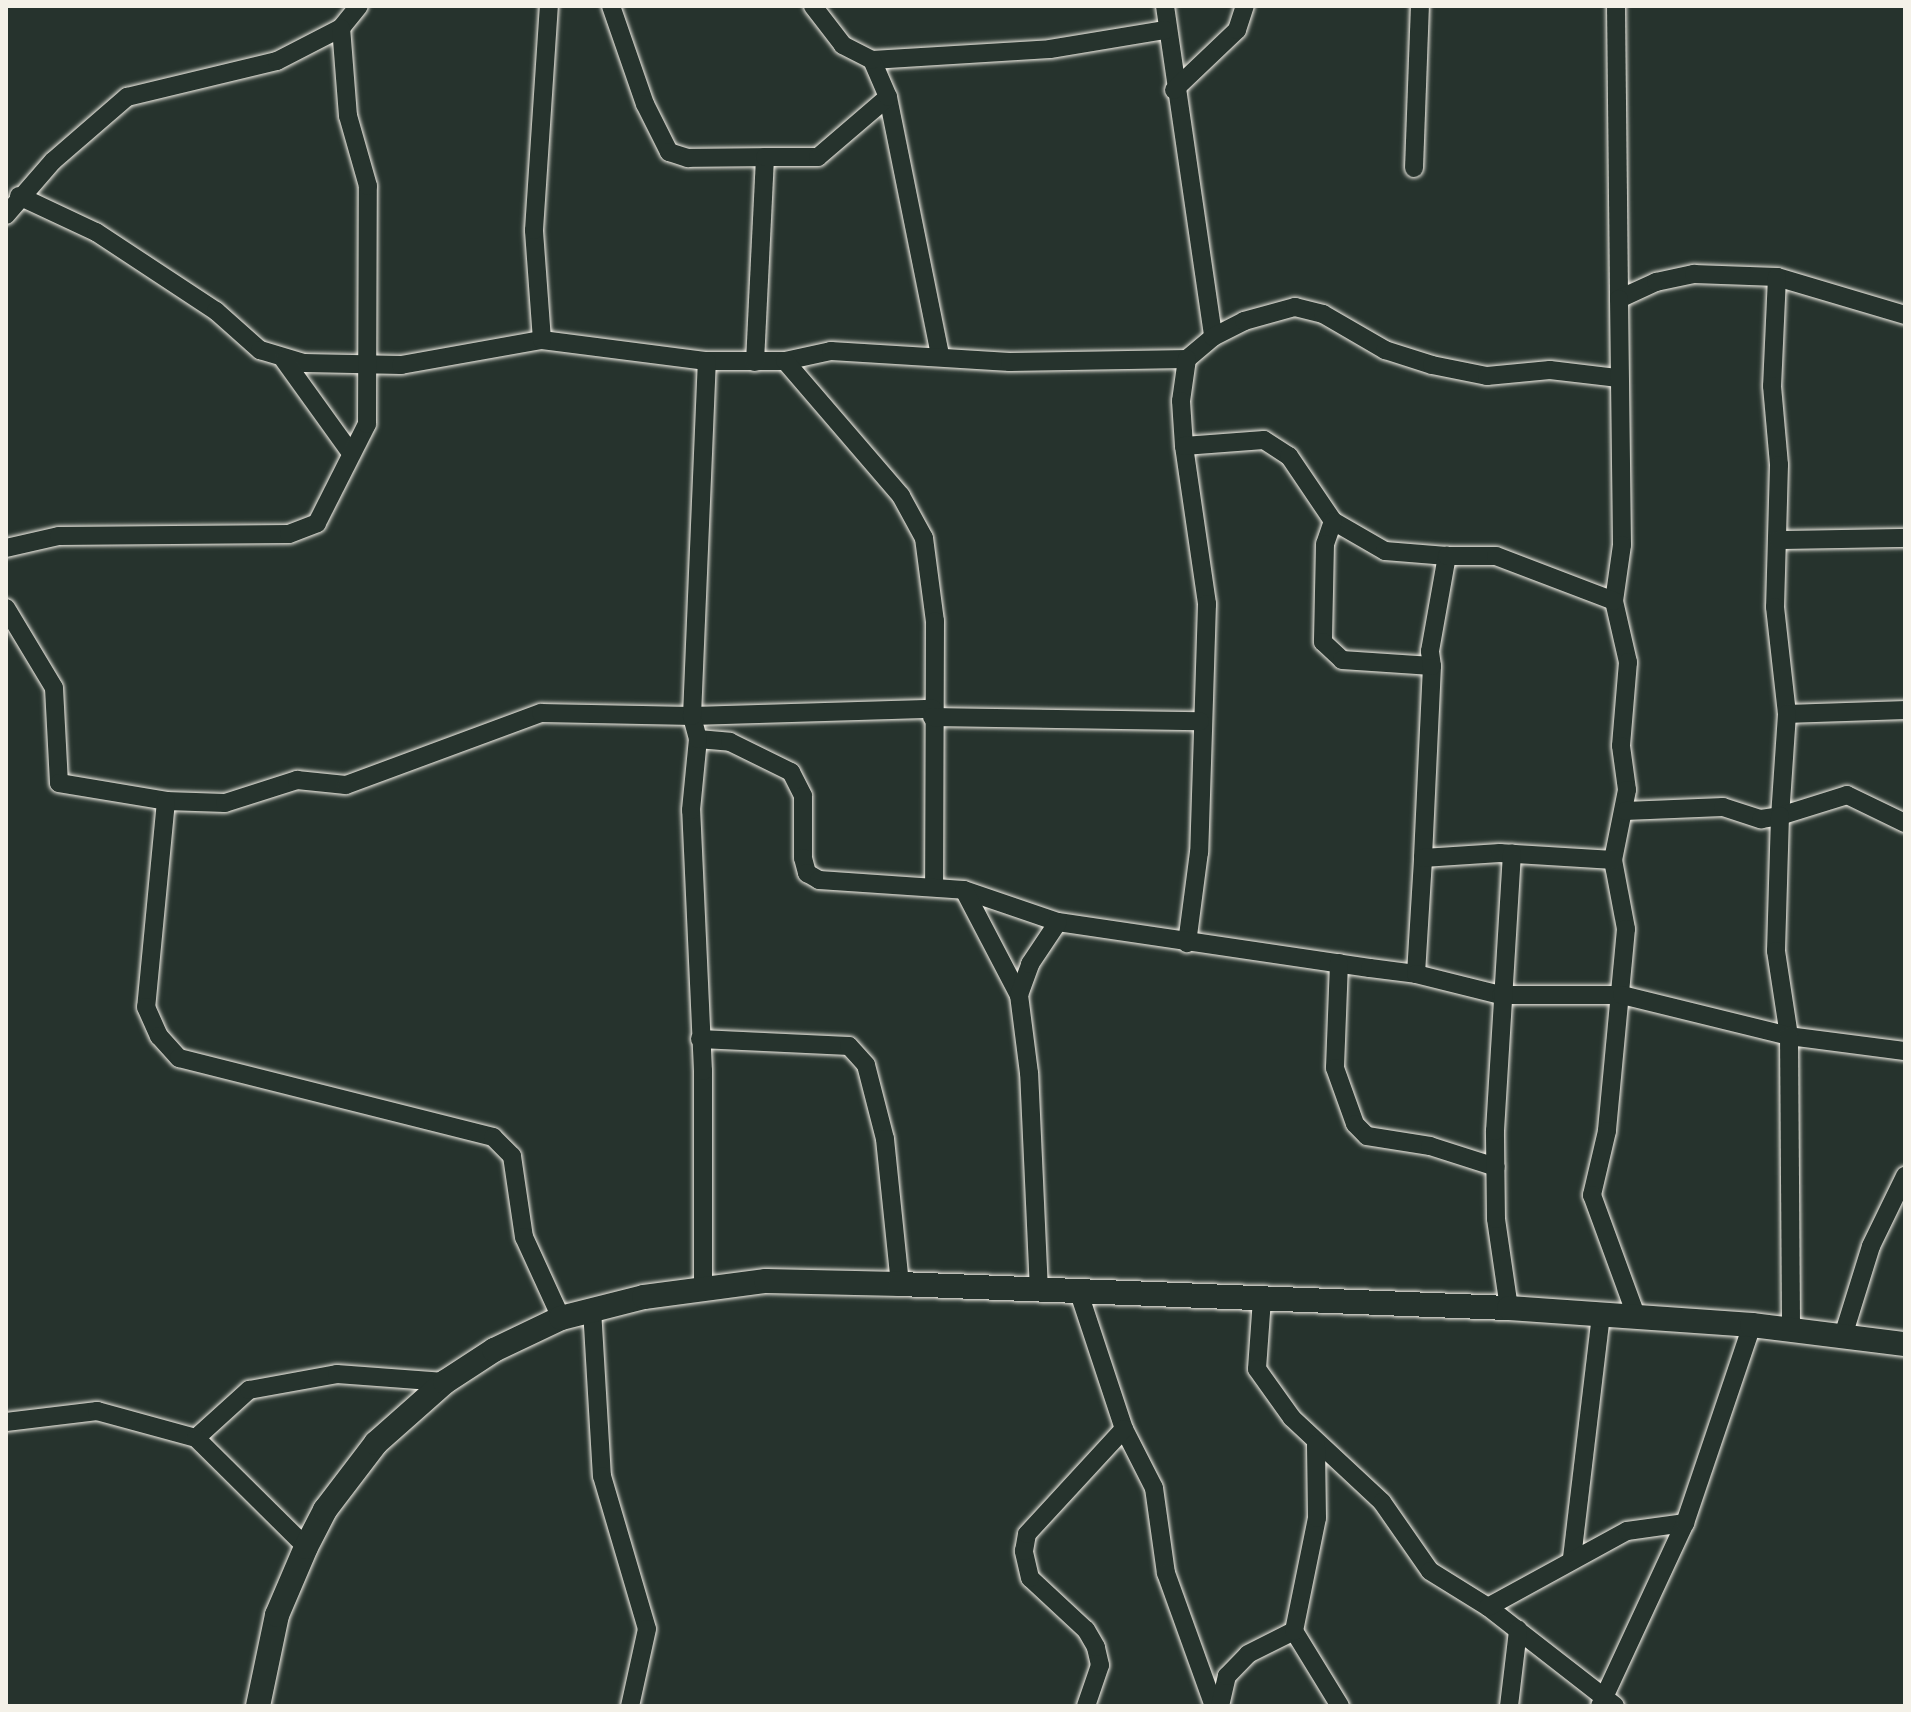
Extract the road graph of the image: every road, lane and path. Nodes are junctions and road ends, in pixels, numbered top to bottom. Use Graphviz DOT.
graph roads {
  1 [pos="359,6"];
  2 [pos="549,6"];
  3 [pos="611,6"];
  4 [pos="813,6"];
  5 [pos="1165,6"];
  6 [pos="1245,6"];
  7 [pos="1420,6"];
  8 [pos="1616,6"];
  9 [pos="341,28"];
  10 [pos="1165,30"];
  11 [pos="872,60"];
  12 [pos="1174,90"];
  13 [pos="888,97"];
  14 [pos="765,157"];
  15 [pos="1414,168"];
  16 [pos="19,196"];
  17 [pos="6,215"];
  18 [pos="1777,277"];
  19 [pos="1619,299"];
  20 [pos="1905,315"];
  21 [pos="1213,337"];
  22 [pos="542,340"];
  23 [pos="940,356"];
  24 [pos="1187,359"];
  25 [pos="284,360"];
  26 [pos="707,361"];
  27 [pos="785,361"];
  28 [pos="755,362"];
  29 [pos="369,367"];
  30 [pos="1617,378"];
  31 [pos="1184,446"];
  32 [pos="350,452"];
  33 [pos="1333,521"];
  34 [pos="1905,538"];
  35 [pos="1778,540"];
  36 [pos="6,548"];
  37 [pos="1447,556"];
  38 [pos="1614,601"];
  39 [pos="6,608"];
  40 [pos="1432,666"];
  41 [pos="1905,710"];
  42 [pos="932,713"];
  43 [pos="1787,714"];
  44 [pos="692,716"];
  45 [pos="1200,721"];
  46 [pos="698,739"];
  47 [pos="166,801"];
  48 [pos="1625,811"];
  49 [pos="1780,816"];
  50 [pos="1905,823"];
  51 [pos="1512,854"];
  52 [pos="1423,858"];
  53 [pos="1613,860"];
  54 [pos="934,885"];
  55 [pos="964,890"];
  56 [pos="1058,922"];
  57 [pos="1187,943"];
  58 [pos="1339,963"];
  59 [pos="1416,974"];
  60 [pos="1019,995"];
  61 [pos="1501,995"];
  62 [pos="1622,995"];
  63 [pos="1789,1036"];
  64 [pos="700,1039"];
  65 [pos="1905,1051"];
  66 [pos="1496,1167"];
  67 [pos="1905,1176"];
  68 [pos="900,1284"];
  69 [pos="703,1286"];
  70 [pos="1039,1291"];
  71 [pos="1079,1293"];
  72 [pos="1262,1299"];
  73 [pos="1509,1308"];
  74 [pos="592,1309"];
  75 [pos="1601,1315"];
  76 [pos="561,1318"];
  77 [pos="1637,1318"];
  78 [pos="1752,1325"];
  79 [pos="1791,1329"];
  80 [pos="1843,1336"];
  81 [pos="1905,1344"];
  82 [pos="445,1382"];
  83 [pos="6,1422"];
  84 [pos="1124,1429"];
  85 [pos="196,1438"];
  86 [pos="1316,1444"];
  87 [pos="1685,1523"];
  88 [pos="306,1547"];
  89 [pos="1572,1558"];
  90 [pos="1488,1607"];
  91 [pos="1518,1630"];
  92 [pos="1294,1631"];
  93 [pos="1606,1703"];
  94 [pos="258,1706"];
  95 [pos="630,1706"];
  96 [pos="1086,1706"];
  97 [pos="1214,1706"];
  98 [pos="1220,1706"];
  99 [pos="1340,1706"];
  100 [pos="1509,1706"];
  1 -- 9 [label="street"];
  2 -- 22 [label="street"];
  3 -- 14 [label="street"];
  4 -- 11 [label="street"];
  5 -- 10 [label="street"];
  6 -- 12 [label="street"];
  7 -- 15 [label="street"];
  8 -- 19 [label="street"];
  9 -- 16 [label="street"];
  9 -- 29 [label="street"];
  10 -- 11 [label="street"];
  10 -- 12 [label="street"];
  11 -- 13 [label="street"];
  12 -- 21 [label="street"];
  13 -- 14 [label="street"];
  13 -- 23 [label="street"];
  14 -- 28 [label="street"];
  16 -- 17 [label="street"];
  16 -- 25 [label="street"];
  18 -- 19 [label="street"];
  18 -- 20 [label="street"];
  18 -- 35 [label="street"];
  19 -- 30 [label="street"];
  21 -- 24 [label="street"];
  21 -- 30 [label="street"];
  22 -- 26 [label="street"];
  22 -- 29 [label="street"];
  23 -- 24 [label="street"];
  23 -- 27 [label="street"];
  24 -- 31 [label="street"];
  25 -- 29 [label="street"];
  25 -- 32 [label="street"];
  26 -- 28 [label="street"];
  26 -- 44 [label="street"];
  27 -- 28 [label="street"];
  27 -- 42 [label="street"];
  29 -- 32 [label="street"];
  30 -- 38 [label="street"];
  31 -- 33 [label="street"];
  31 -- 45 [label="street"];
  32 -- 36 [label="street"];
  33 -- 37 [label="street"];
  33 -- 40 [label="street"];
  34 -- 35 [label="street"];
  35 -- 43 [label="street"];
  37 -- 38 [label="street"];
  37 -- 40 [label="street"];
  38 -- 48 [label="street"];
  39 -- 47 [label="street"];
  40 -- 52 [label="street"];
  41 -- 43 [label="street"];
  42 -- 44 [label="street"];
  42 -- 45 [label="street"];
  42 -- 54 [label="street"];
  43 -- 49 [label="street"];
  44 -- 46 [label="street"];
  44 -- 47 [label="street"];
  45 -- 57 [label="street"];
  46 -- 54 [label="street"];
  46 -- 64 [label="street"];
  47 -- 76 [label="street"];
  48 -- 49 [label="street"];
  48 -- 53 [label="street"];
  49 -- 50 [label="street"];
  49 -- 63 [label="street"];
  51 -- 52 [label="street"];
  51 -- 53 [label="street"];
  51 -- 61 [label="street"];
  52 -- 59 [label="street"];
  53 -- 62 [label="street"];
  54 -- 55 [label="street"];
  55 -- 56 [label="street"];
  55 -- 60 [label="street"];
  56 -- 57 [label="street"];
  56 -- 60 [label="street"];
  57 -- 58 [label="street"];
  58 -- 59 [label="street"];
  58 -- 66 [label="street"];
  59 -- 61 [label="street"];
  60 -- 70 [label="street"];
  61 -- 62 [label="street"];
  61 -- 66 [label="street"];
  62 -- 63 [label="street"];
  62 -- 77 [label="street"];
  63 -- 65 [label="street"];
  63 -- 79 [label="street"];
  64 -- 68 [label="street"];
  64 -- 69 [label="street"];
  66 -- 73 [label="street"];
  67 -- 80 [label="street"];
  68 -- 69 [label="main road"];
  68 -- 70 [label="main road"];
  69 -- 74 [label="main road"];
  70 -- 71 [label="main road"];
  71 -- 72 [label="main road"];
  71 -- 84 [label="street"];
  72 -- 73 [label="main road"];
  72 -- 86 [label="street"];
  73 -- 75 [label="main road"];
  74 -- 76 [label="main road"];
  74 -- 95 [label="street"];
  75 -- 77 [label="main road"];
  75 -- 89 [label="street"];
  76 -- 82 [label="main road"];
  77 -- 78 [label="main road"];
  78 -- 79 [label="main road"];
  78 -- 87 [label="street"];
  79 -- 80 [label="main road"];
  80 -- 81 [label="main road"];
  82 -- 85 [label="street"];
  82 -- 88 [label="main road"];
  83 -- 85 [label="street"];
  84 -- 96 [label="street"];
  84 -- 97 [label="street"];
  85 -- 88 [label="street"];
  86 -- 90 [label="street"];
  86 -- 92 [label="street"];
  87 -- 89 [label="street"];
  87 -- 93 [label="street"];
  88 -- 94 [label="main road"];
  89 -- 90 [label="street"];
  90 -- 91 [label="street"];
  91 -- 93 [label="street"];
  91 -- 100 [label="street"];
  92 -- 98 [label="street"];
  92 -- 99 [label="street"];
}
